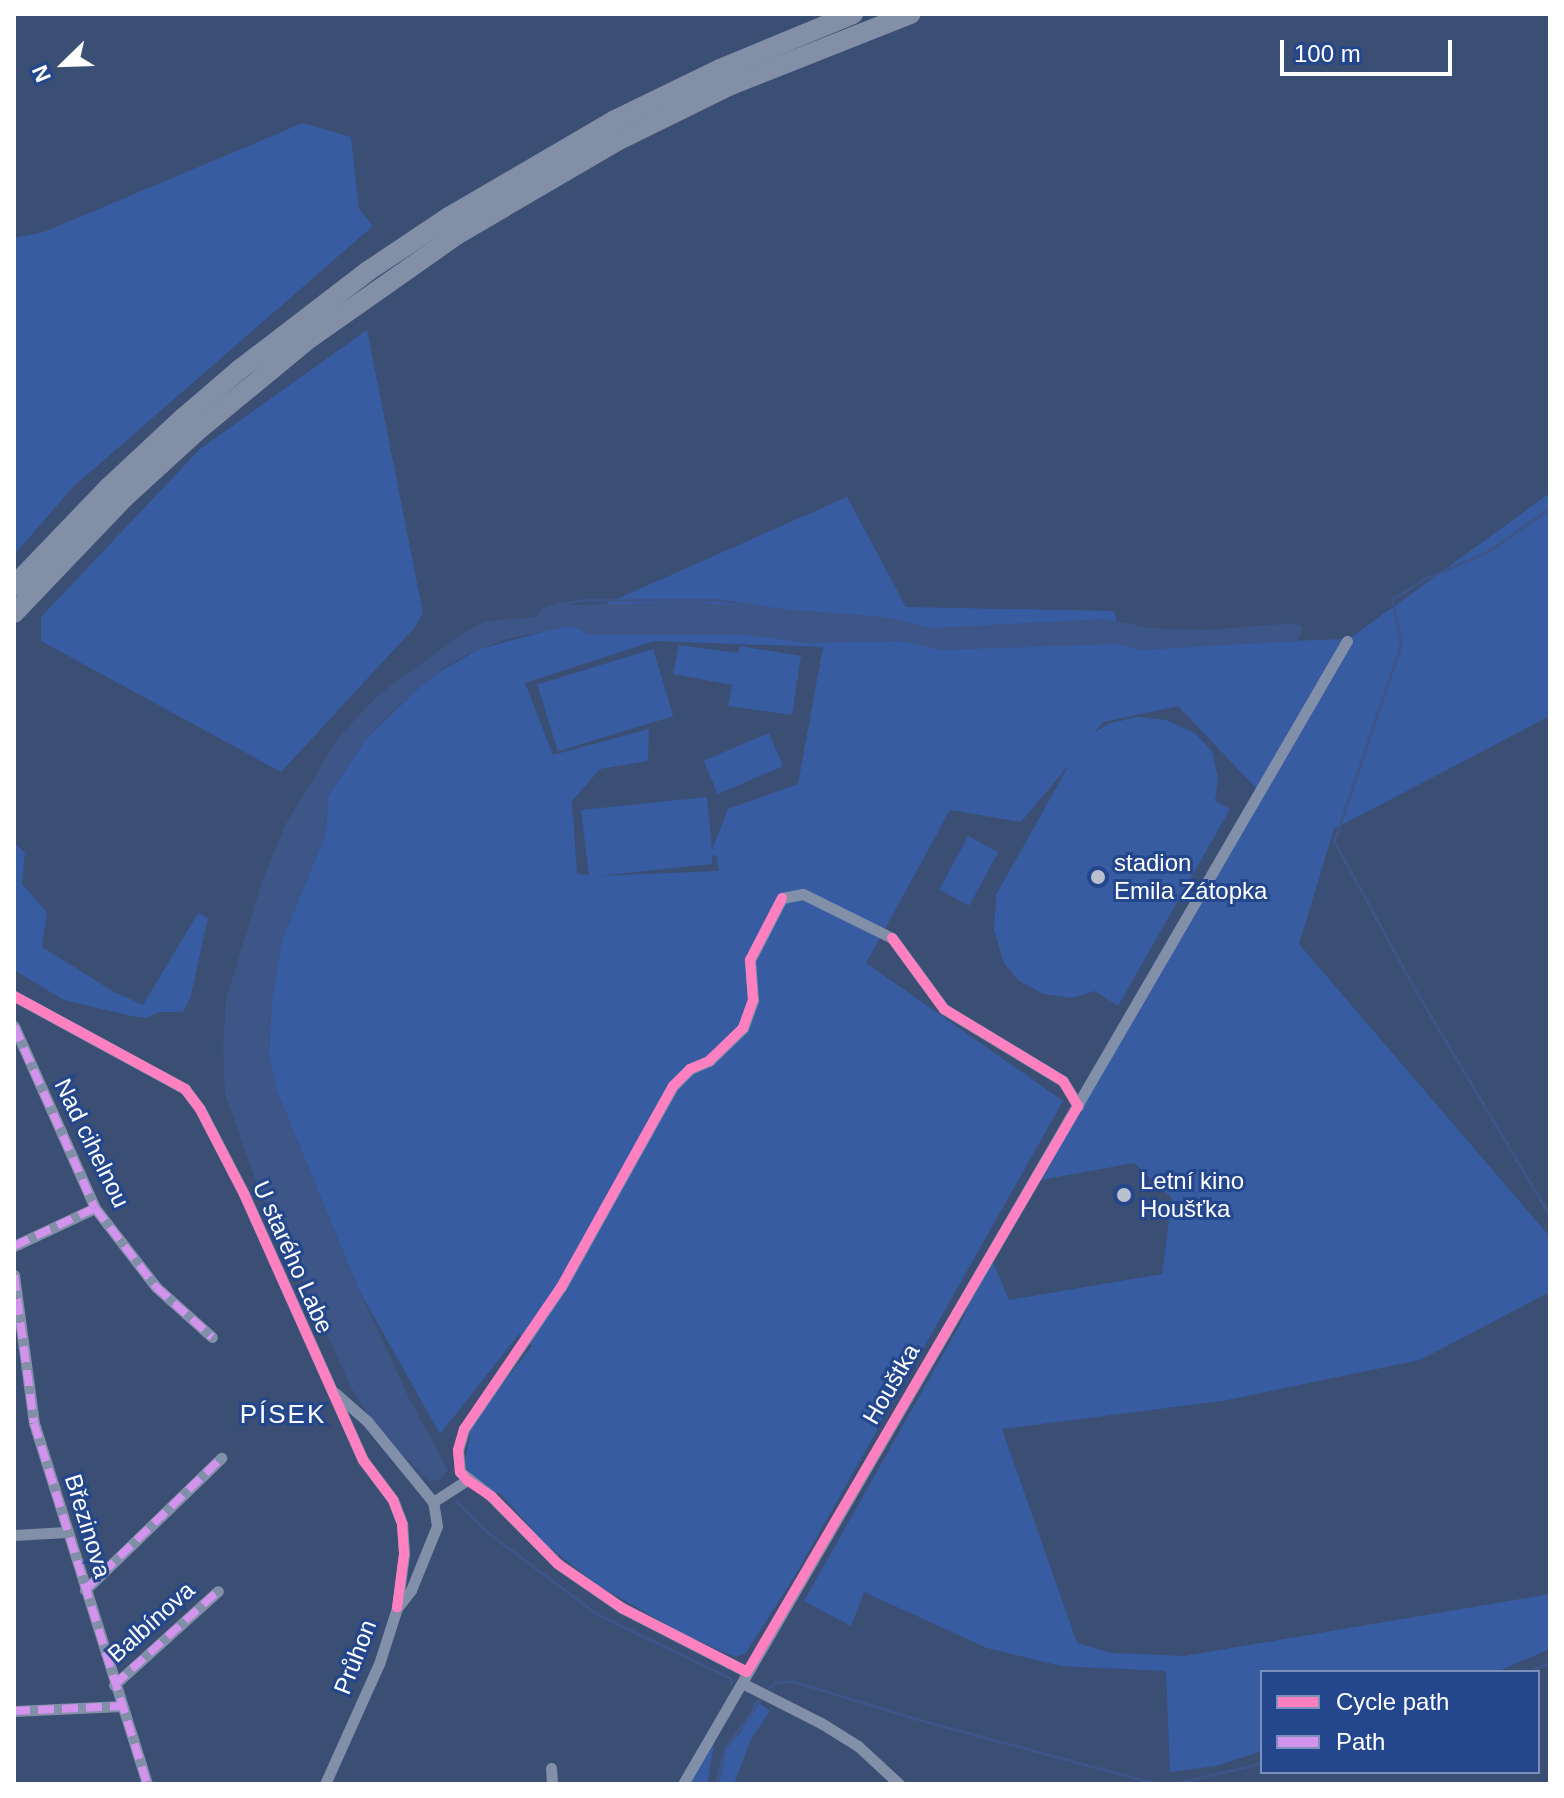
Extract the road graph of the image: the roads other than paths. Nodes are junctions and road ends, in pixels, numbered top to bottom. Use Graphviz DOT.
graph roads {
  1 [pos="853,14"];
  2 [pos="910,14"];
  3 [pos="14,586"];
  4 [pos="14,613"];
  5 [pos="1347,641"];
  6 [pos="14,996"];
  7 [pos="14,1026"];
  8 [pos="1078,1106"];
  9 [pos="95,1208"];
  10 [pos="14,1246"];
  11 [pos="14,1275"];
  12 [pos="212,1337"];
  13 [pos="330,1388"];
  14 [pos="221,1458"];
  15 [pos="467,1480"];
  16 [pos="433,1502"];
  17 [pos="66,1532"];
  18 [pos="14,1535"];
  19 [pos="85,1590"];
  20 [pos="218,1591"];
  21 [pos="397,1608"];
  22 [pos="744,1678"];
  23 [pos="114,1685"];
  24 [pos="122,1706"];
  25 [pos="14,1711"];
  26 [pos="551,1768"];
  27 [pos="147,1784"];
  28 [pos="325,1784"];
  29 [pos="552,1784"];
  30 [pos="683,1784"];
  31 [pos="899,1784"];
  1 -- 3 [label="highway"];
  2 -- 4 [label="highway"];
  5 -- 8 [label="street, Houštka"];
  6 -- 13 [label="street, U starého Labe"];
  7 -- 9 [label="street, Nad cihelnou"];
  8 -- 15 [label="street"];
  8 -- 22 [label="street, Houštka"];
  9 -- 10 [label="street"];
  9 -- 12 [label="street, Nad cihelnou"];
  11 -- 17 [label="street, Březinova"];
  13 -- 16 [label="street"];
  13 -- 21 [label="street, U starého Labe"];
  14 -- 19 [label="street"];
  15 -- 16 [label="street"];
  15 -- 22 [label="street"];
  16 -- 21 [label="street, Průhon"];
  17 -- 18 [label="street"];
  17 -- 19 [label="street, Březinova"];
  19 -- 23 [label="street, Březinova"];
  20 -- 23 [label="street, Balbínova"];
  21 -- 28 [label="street, Průhon"];
  22 -- 30 [label="street, Houštka"];
  22 -- 31 [label="street"];
  23 -- 24 [label="street, Březinova"];
  24 -- 25 [label="street"];
  24 -- 27 [label="street, Březinova"];
  26 -- 29 [label="street"];
}
